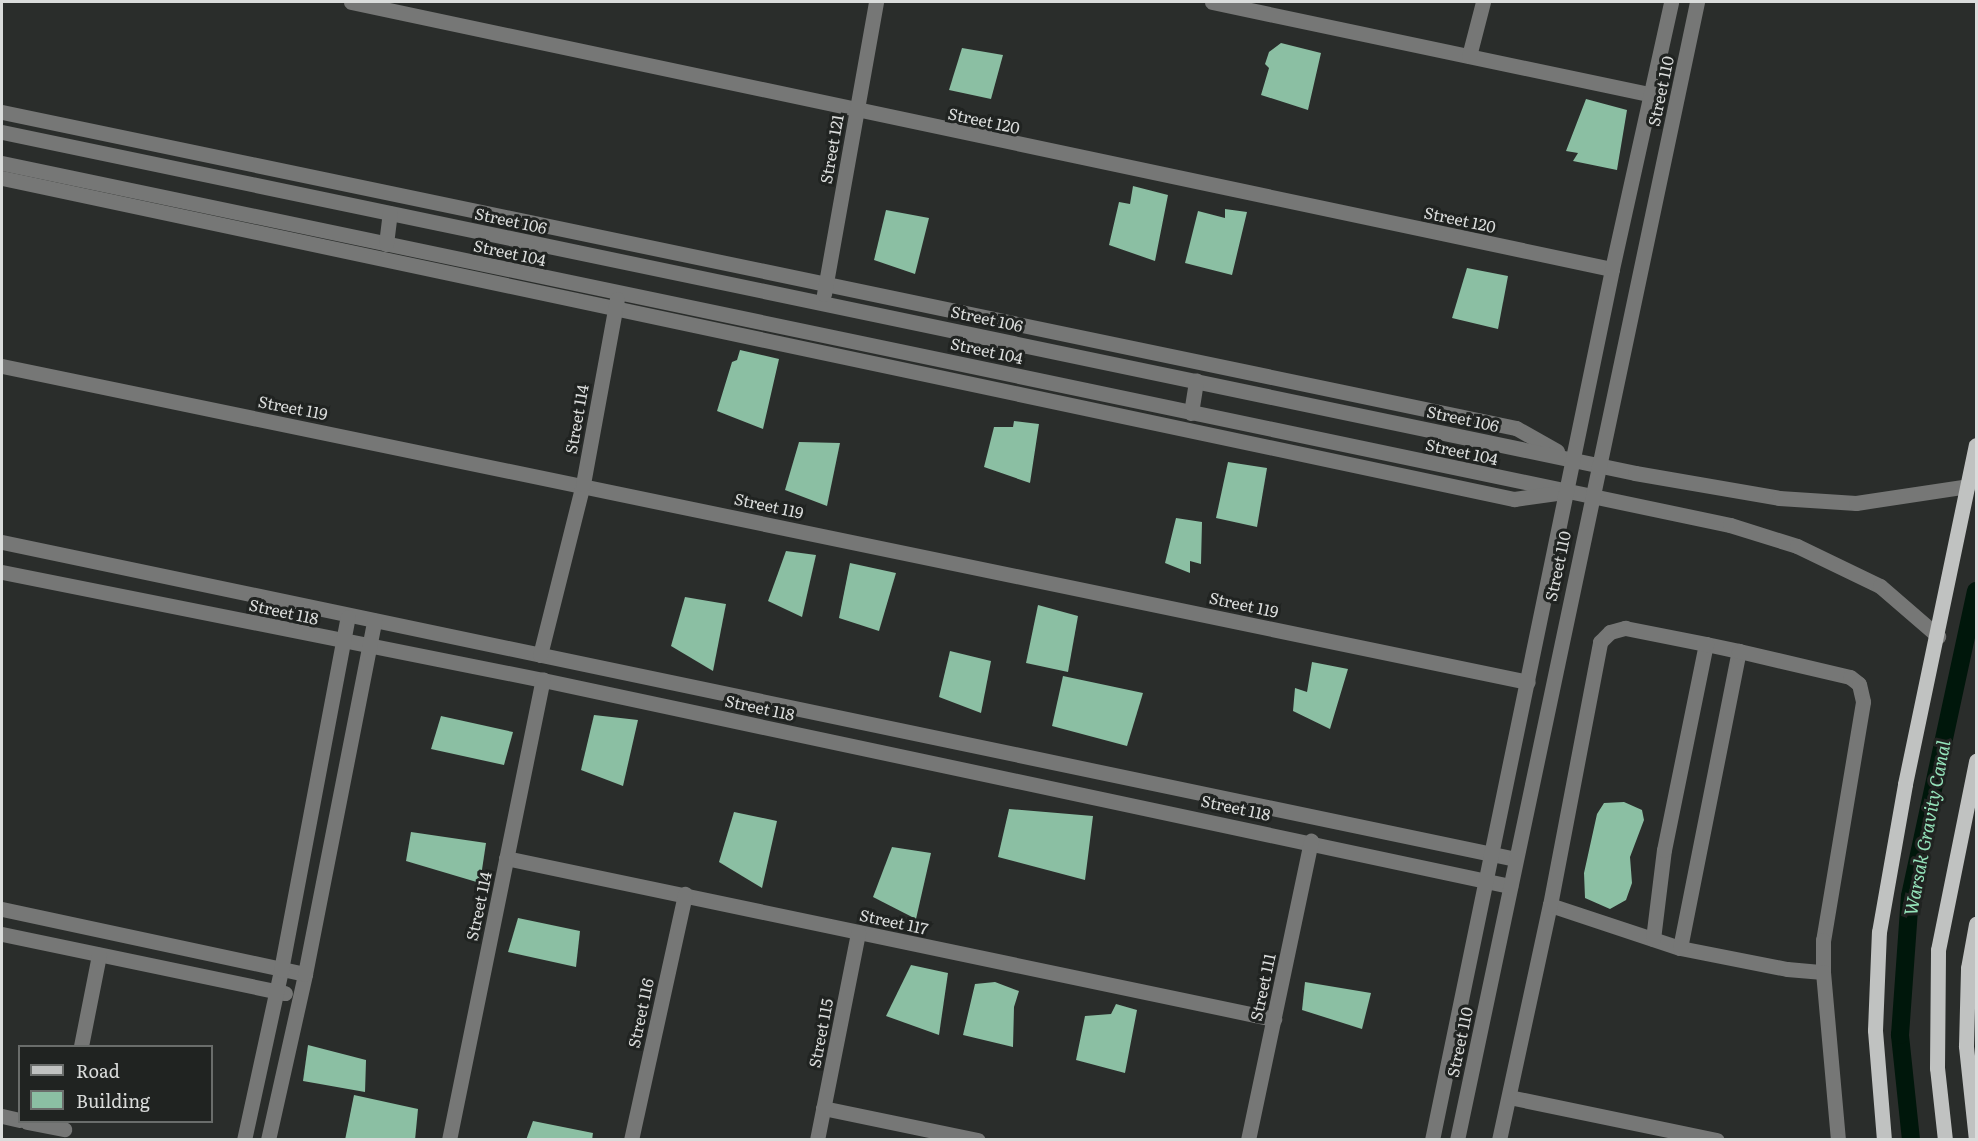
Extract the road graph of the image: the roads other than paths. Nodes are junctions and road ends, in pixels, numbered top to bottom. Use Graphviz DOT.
graph roads {
  1 [pos="351,2"];
  2 [pos="876,2"];
  3 [pos="1212,2"];
  4 [pos="1483,2"];
  5 [pos="1671,2"];
  6 [pos="1697,2"];
  7 [pos="1469,56"];
  8 [pos="1650,94"];
  9 [pos="856,111"];
  10 [pos="2,112"];
  11 [pos="2,132"];
  12 [pos="2,163"];
  13 [pos="2,178"];
  14 [pos="154,195"];
  15 [pos="150,210"];
  16 [pos="390,213"];
  17 [pos="598,237"];
  18 [pos="386,244"];
  19 [pos="595,256"];
  20 [pos="1612,269"];
  21 [pos="825,285"];
  22 [pos="618,294"];
  23 [pos="822,303"];
  24 [pos="614,309"];
  25 [pos="2,366"];
  26 [pos="998,371"];
  27 [pos="1196,380"];
  28 [pos="993,389"];
  29 [pos="1397,404"];
  30 [pos="1191,413"];
  31 [pos="1395,422"];
  32 [pos="1977,445"];
  33 [pos="1379,452"];
  34 [pos="1573,459"];
  35 [pos="1598,465"];
  36 [pos="1376,470"];
  37 [pos="583,484"];
  38 [pos="1968,486"];
  39 [pos="1567,491"];
  40 [pos="1590,496"];
  41 [pos="2,542"];
  42 [pos="2,572"];
  43 [pos="348,617"];
  44 [pos="374,621"];
  45 [pos="1938,636"];
  46 [pos="342,641"];
  47 [pos="1706,644"];
  48 [pos="369,648"];
  49 [pos="1739,651"];
  50 [pos="540,655"];
  51 [pos="543,680"];
  52 [pos="1528,682"];
  53 [pos="1977,760"];
  54 [pos="1311,841"];
  55 [pos="1493,853"];
  56 [pos="506,858"];
  57 [pos="1515,859"];
  58 [pos="1487,880"];
  59 [pos="1510,886"];
  60 [pos="685,894"];
  61 [pos="1550,905"];
  62 [pos="2,909"];
  63 [pos="1977,924"];
  64 [pos="858,932"];
  65 [pos="2,934"];
  66 [pos="1653,939"];
  67 [pos="1680,948"];
  68 [pos="99,955"];
  69 [pos="281,970"];
  70 [pos="1822,972"];
  71 [pos="305,974"];
  72 [pos="275,991"];
  73 [pos="297,996"];
  74 [pos="1274,1019"];
  75 [pos="81,1045"];
  76 [pos="1509,1097"];
  77 [pos="824,1108"];
  78 [pos="2,1116"];
  79 [pos="18,1120"];
  80 [pos="32,1123"];
  81 [pos="64,1130"];
  82 [pos="244,1140"];
  83 [pos="268,1140"];
  84 [pos="449,1140"];
  85 [pos="631,1140"];
  86 [pos="817,1140"];
  87 [pos="978,1140"];
  88 [pos="1248,1140"];
  89 [pos="1432,1140"];
  90 [pos="1456,1140"];
  91 [pos="1499,1140"];
  92 [pos="1717,1140"];
  93 [pos="1838,1140"];
  94 [pos="1884,1140"];
  95 [pos="1945,1140"];
  96 [pos="1976,1140"];
  1 -- 9 [label="street, Street 120"];
  2 -- 9 [label="street, Street 121"];
  3 -- 7 [label="street, Street 110"];
  4 -- 7 [label="street"];
  5 -- 8 [label="street, Street 110"];
  6 -- 35 [label="street, Street 110"];
  7 -- 8 [label="street, Street 110"];
  8 -- 20 [label="street, Street 110"];
  9 -- 20 [label="street, Street 120"];
  9 -- 21 [label="street, Street 121"];
  10 -- 17 [label="street"];
  11 -- 16 [label="street, Street 106"];
  12 -- 14 [label="street, Street 104"];
  13 -- 15 [label="street"];
  14 -- 15 [label="street"];
  14 -- 18 [label="street, Street 104"];
  15 -- 24 [label="street"];
  16 -- 18 [label="street"];
  16 -- 19 [label="street, Street 106"];
  17 -- 19 [label="street"];
  17 -- 21 [label="street"];
  18 -- 22 [label="street, Street 104"];
  19 -- 23 [label="street, Street 106"];
  20 -- 34 [label="street, Street 110"];
  21 -- 23 [label="street, Street 121"];
  21 -- 29 [label="street"];
  22 -- 24 [label="street, Street 114"];
  22 -- 26 [label="street, Street 104"];
  23 -- 27 [label="street, Street 106"];
  24 -- 28 [label="street"];
  24 -- 37 [label="street, Street 114"];
  25 -- 37 [label="street, Street 119"];
  26 -- 28 [label="street"];
  26 -- 30 [label="street, Street 104"];
  27 -- 30 [label="street"];
  27 -- 31 [label="street, Street 106"];
  28 -- 36 [label="street"];
  29 -- 31 [label="street"];
  29 -- 34 [label="street"];
  30 -- 33 [label="street, Street 104"];
  31 -- 34 [label="street, Street 106"];
  32 -- 38 [label="main road"];
  33 -- 36 [label="street"];
  33 -- 39 [label="street, Street 104"];
  34 -- 35 [label="street, Street 106"];
  34 -- 39 [label="street, Street 110"];
  35 -- 38 [label="street, Street 106"];
  35 -- 40 [label="street, Street 110"];
  36 -- 39 [label="street"];
  37 -- 50 [label="street, Street 114"];
  37 -- 52 [label="street, Street 119"];
  38 -- 45 [label="main road"];
  39 -- 40 [label="street, Street 104"];
  39 -- 52 [label="street, Street 110"];
  40 -- 45 [label="street, Street 104"];
  40 -- 57 [label="street, Street 110"];
  41 -- 43 [label="street"];
  42 -- 46 [label="street, Street 118"];
  43 -- 44 [label="street"];
  43 -- 46 [label="street"];
  44 -- 48 [label="street"];
  44 -- 50 [label="street"];
  45 -- 94 [label="main road"];
  46 -- 48 [label="street, Street 118"];
  46 -- 69 [label="street"];
  47 -- 49 [label="street"];
  47 -- 61 [label="street"];
  47 -- 66 [label="street"];
  48 -- 51 [label="street, Street 118"];
  48 -- 71 [label="street"];
  49 -- 67 [label="street"];
  49 -- 70 [label="street"];
  50 -- 55 [label="street"];
  51 -- 54 [label="street, Street 118"];
  51 -- 56 [label="street, Street 114"];
  52 -- 55 [label="street, Street 110"];
  53 -- 95 [label="main road"];
  54 -- 58 [label="street, Street 118"];
  54 -- 74 [label="street, Street 111"];
  55 -- 57 [label="street"];
  55 -- 58 [label="street, Street 110"];
  56 -- 60 [label="street, Street 117"];
  56 -- 84 [label="street, Street 114"];
  57 -- 59 [label="street, Street 110"];
  58 -- 59 [label="street, Street 118"];
  58 -- 89 [label="street, Street 110"];
  59 -- 90 [label="street, Street 110"];
  60 -- 64 [label="street, Street 117"];
  60 -- 85 [label="street, Street 116"];
  61 -- 66 [label="street"];
  61 -- 76 [label="street"];
  62 -- 69 [label="street"];
  63 -- 96 [label="main road"];
  64 -- 74 [label="street, Street 117"];
  64 -- 77 [label="street, Street 115"];
  65 -- 68 [label="street"];
  66 -- 67 [label="street"];
  67 -- 70 [label="street"];
  68 -- 72 [label="street"];
  68 -- 75 [label="street"];
  69 -- 71 [label="street"];
  69 -- 72 [label="street"];
  70 -- 93 [label="street"];
  71 -- 73 [label="street"];
  72 -- 73 [label="street"];
  72 -- 82 [label="street"];
  73 -- 83 [label="street"];
  74 -- 88 [label="street, Street 111"];
  76 -- 91 [label="street"];
  76 -- 92 [label="street"];
  77 -- 86 [label="street, Street 115"];
  77 -- 87 [label="street"];
  78 -- 79 [label="street"];
  80 -- 81 [label="street"];
}
